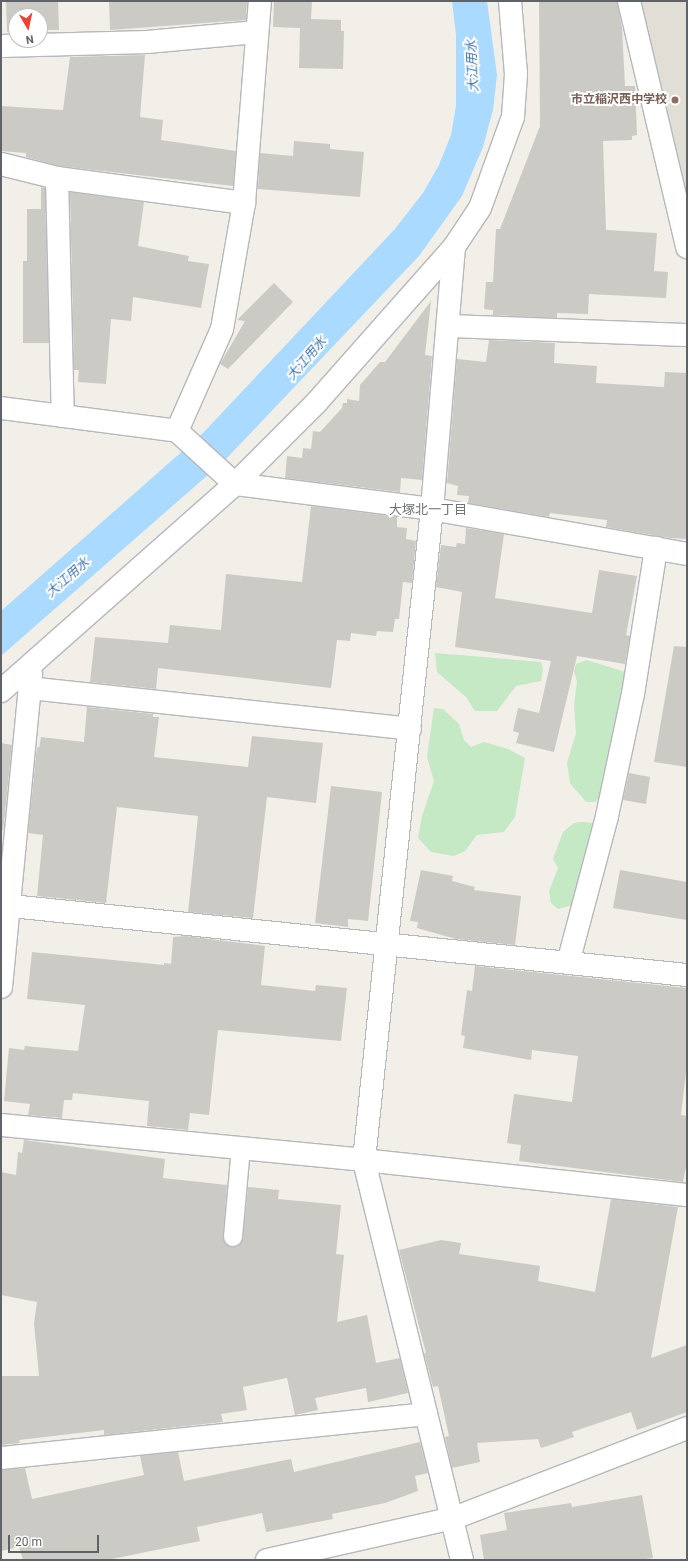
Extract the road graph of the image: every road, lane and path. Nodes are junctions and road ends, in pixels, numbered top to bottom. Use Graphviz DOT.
graph roads {
  1 [pos="260,1"];
  2 [pos="510,1"];
  3 [pos="629,1"];
  4 [pos="257,32"];
  5 [pos="1,46"];
  6 [pos="1,164"];
  7 [pos="57,178"];
  8 [pos="244,203"];
  9 [pos="454,247"];
  10 [pos="687,247"];
  11 [pos="448,326"];
  12 [pos="687,335"];
  13 [pos="1,408"];
  14 [pos="63,416"];
  15 [pos="181,434"];
  16 [pos="228,478"];
  17 [pos="432,509"];
  18 [pos="656,548"];
  19 [pos="687,554"];
  20 [pos="32,663"];
  21 [pos="30,688"];
  22 [pos="1,691"];
  23 [pos="410,729"];
  24 [pos="5,906"];
  25 [pos="387,944"];
  26 [pos="568,963"];
  27 [pos="687,975"];
  28 [pos="1,987"];
  29 [pos="1,1125"];
  30 [pos="241,1148"];
  31 [pos="364,1160"];
  32 [pos="687,1195"];
  33 [pos="234,1237"];
  34 [pos="426,1414"];
  35 [pos="687,1428"];
  36 [pos="1,1458"];
  37 [pos="454,1518"];
  38 [pos="267,1560"];
  39 [pos="462,1560"];
  1 -- 4 [label="street"];
  2 -- 9 [label="street"];
  3 -- 10 [label="street"];
  4 -- 5 [label="street"];
  4 -- 8 [label="street"];
  6 -- 7 [label="street"];
  7 -- 8 [label="street"];
  7 -- 14 [label="street"];
  8 -- 15 [label="street"];
  9 -- 11 [label="street"];
  9 -- 16 [label="street"];
  11 -- 12 [label="street"];
  11 -- 17 [label="street"];
  13 -- 14 [label="street"];
  14 -- 15 [label="street"];
  15 -- 16 [label="street"];
  16 -- 17 [label="street"];
  16 -- 20 [label="street"];
  17 -- 18 [label="street"];
  17 -- 23 [label="street"];
  18 -- 19 [label="street"];
  18 -- 26 [label="street"];
  20 -- 21 [label="street"];
  20 -- 22 [label="street"];
  21 -- 23 [label="street"];
  21 -- 24 [label="street"];
  23 -- 25 [label="street"];
  24 -- 25 [label="street"];
  24 -- 28 [label="street"];
  25 -- 26 [label="street"];
  25 -- 31 [label="street"];
  26 -- 27 [label="street"];
  29 -- 30 [label="street"];
  30 -- 31 [label="street"];
  30 -- 33 [label="lane"];
  31 -- 32 [label="street"];
  31 -- 34 [label="street"];
  34 -- 36 [label="street"];
  34 -- 37 [label="street"];
  35 -- 37 [label="street"];
  37 -- 38 [label="street"];
  37 -- 39 [label="street"];
}
